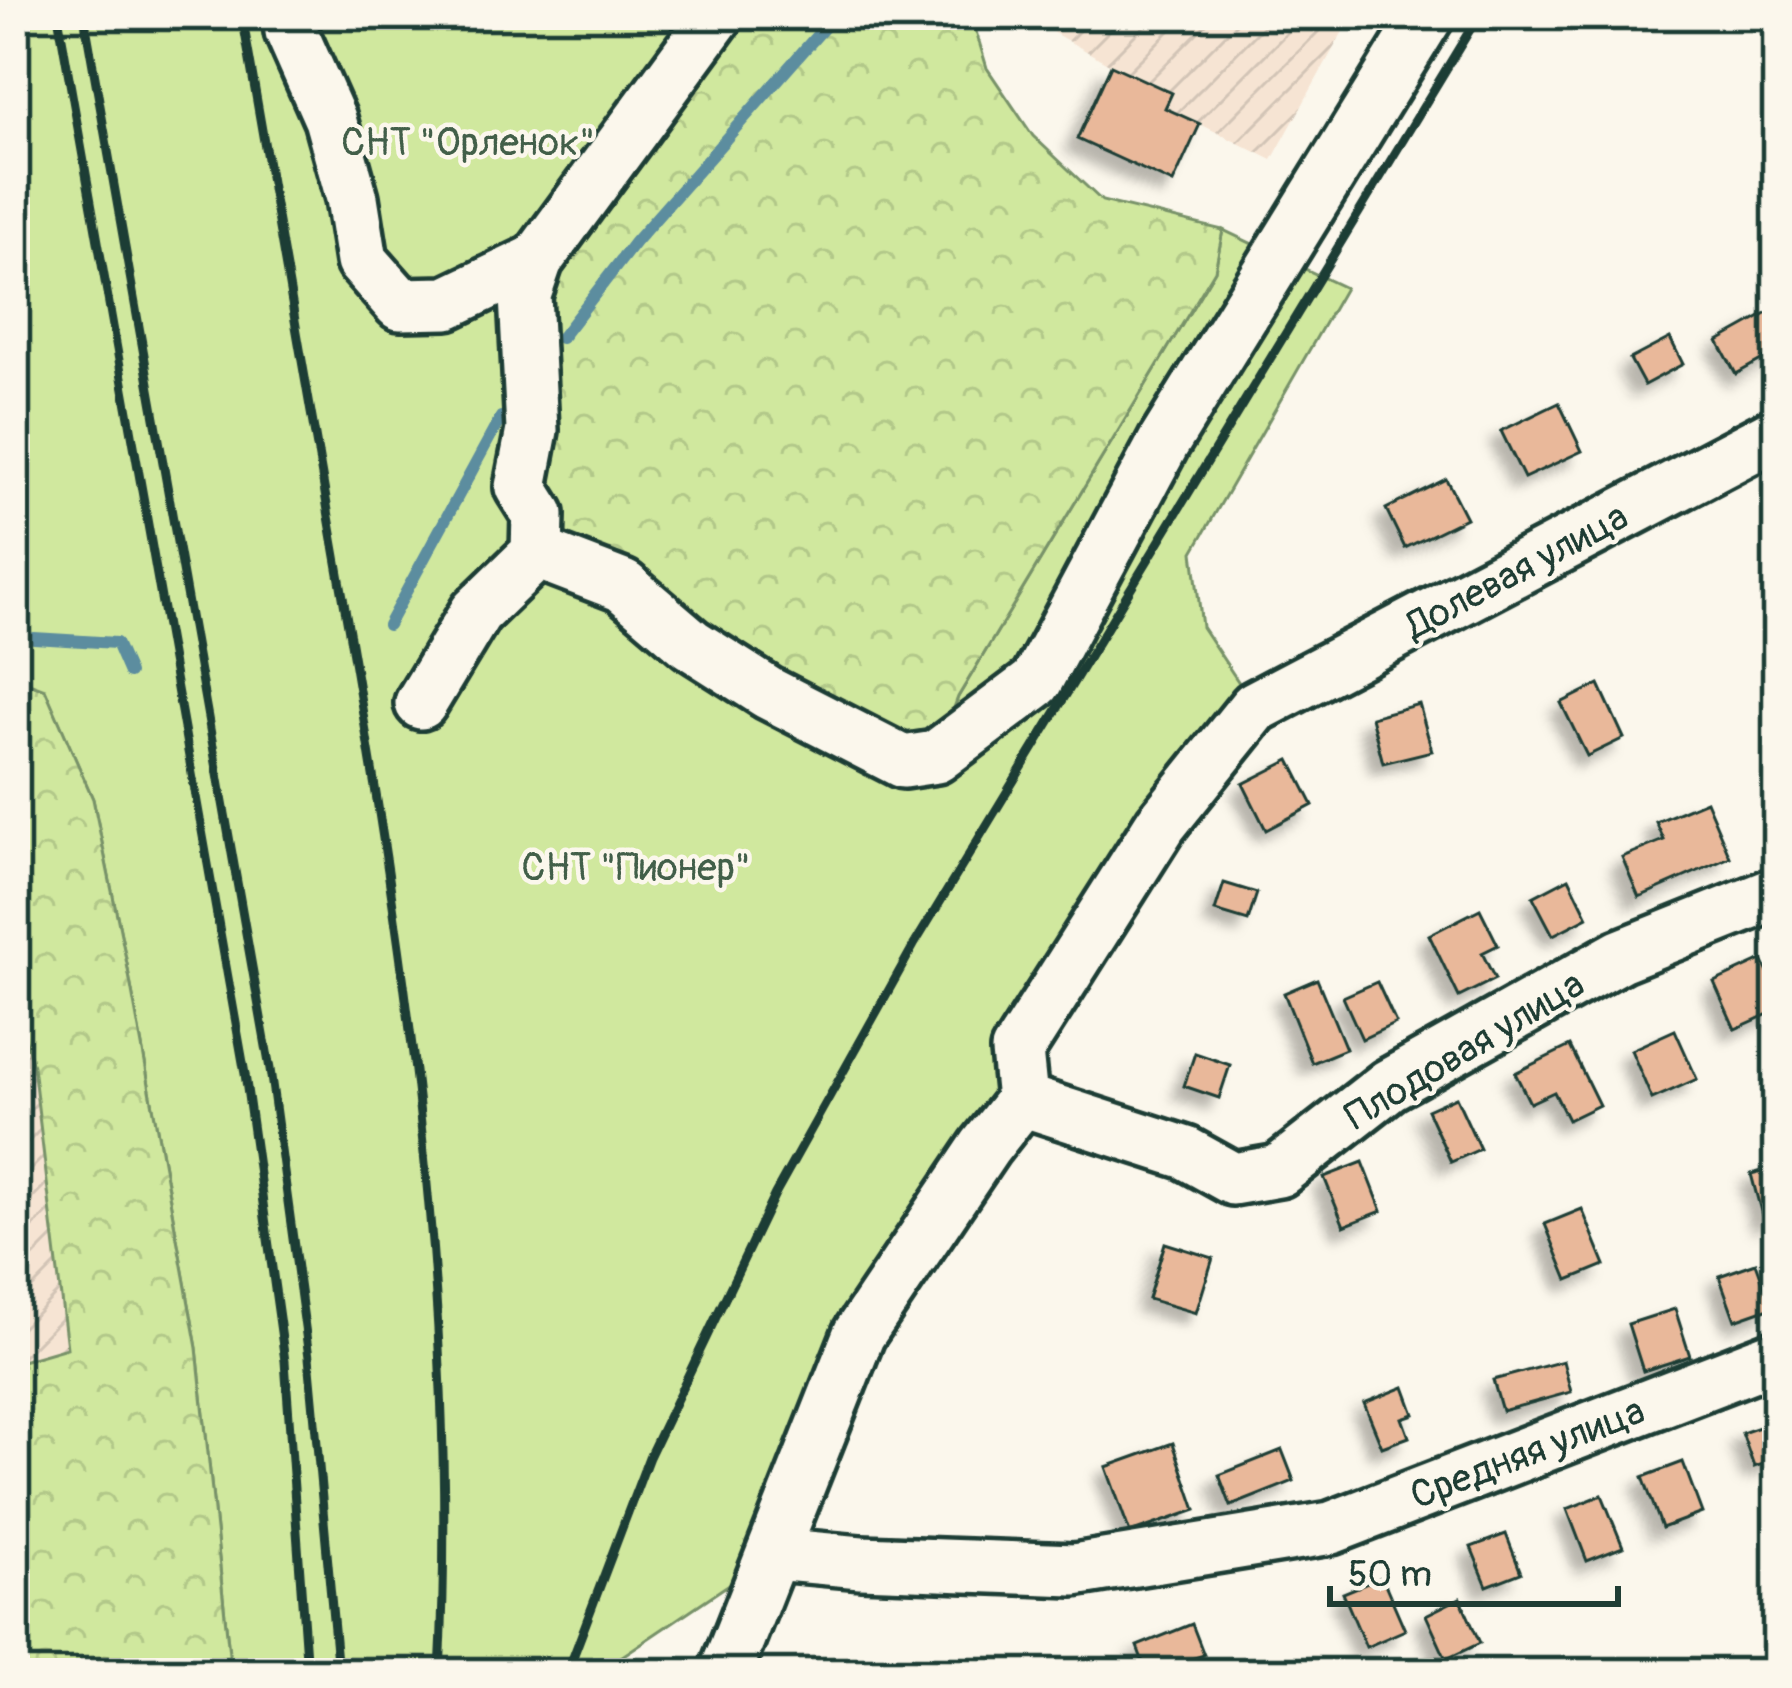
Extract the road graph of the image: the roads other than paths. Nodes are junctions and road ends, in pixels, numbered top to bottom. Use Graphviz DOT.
graph roads {
  1 [pos="289,15"];
  2 [pos="717,15"];
  3 [pos="1428,15"];
  4 [pos="537,260"];
  5 [pos="1777,434"];
  6 [pos="537,553"];
  7 [pos="421,703"];
  8 [pos="1777,892"];
  9 [pos="1022,1100"];
  10 [pos="1777,1356"];
  11 [pos="774,1554"];
  12 [pos="725,1673"];
  1 -- 4 [label="street"];
  2 -- 4 [label="street"];
  3 -- 6 [label="street"];
  4 -- 6 [label="street"];
  5 -- 9 [label="street, Долевая улица"];
  6 -- 7 [label="street"];
  8 -- 9 [label="street, Плодовая улица"];
  9 -- 11 [label="street"];
  10 -- 11 [label="street, Средняя улица"];
  11 -- 12 [label="street"];
}
